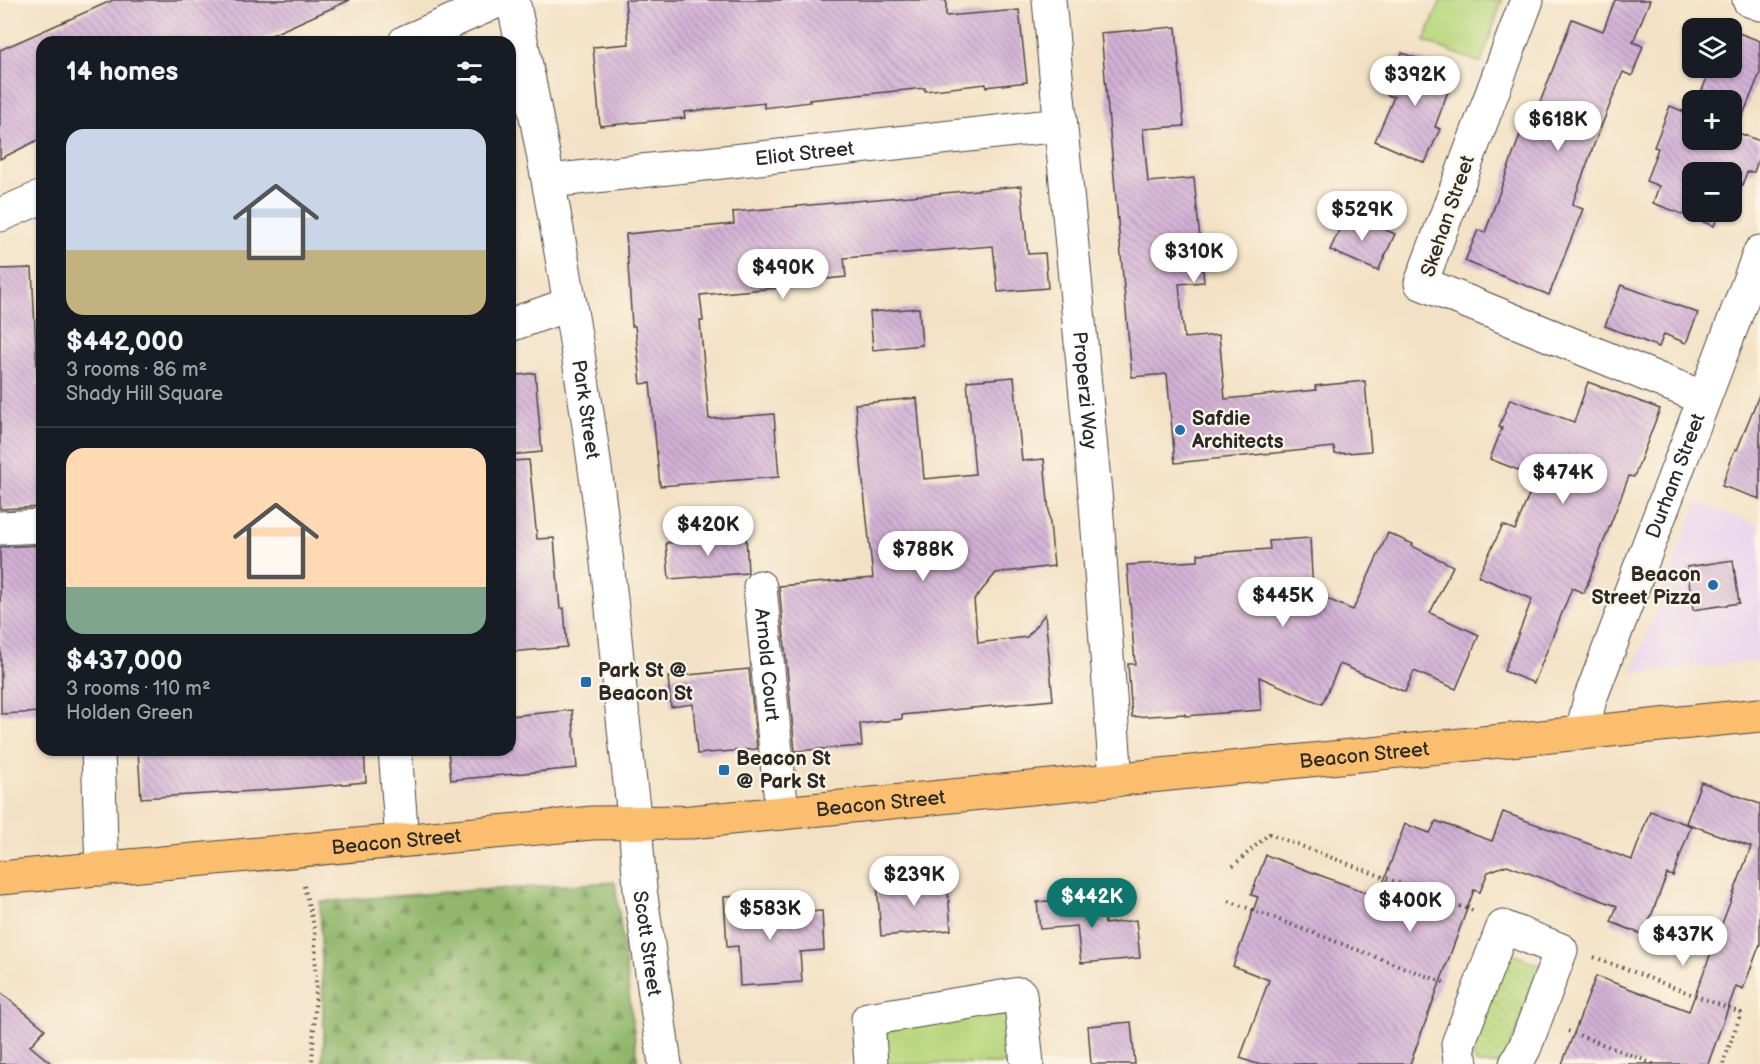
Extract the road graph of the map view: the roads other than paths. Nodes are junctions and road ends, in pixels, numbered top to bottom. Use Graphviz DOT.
graph roads {
  1 [pos="500,0"];
  2 [pos="513,0"];
  3 [pos="1049,0"];
  4 [pos="1527,0"];
  5 [pos="1749,0"];
  6 [pos="1760,4"];
  7 [pos="419,36"];
  8 [pos="1060,125"];
  9 [pos="550,181"];
  10 [pos="36,200"];
  11 [pos="0,215"];
  12 [pos="1760,252"];
  13 [pos="570,304"];
  14 [pos="516,323"];
  15 [pos="1704,398"];
  16 [pos="36,526"];
  17 [pos="0,528"];
  18 [pos="760,587"];
  19 [pos="1760,715"];
  20 [pos="1582,733"];
  21 [pos="98,756"];
  22 [pos="395,756"];
  23 [pos="1116,780"];
  24 [pos="782,813"];
  25 [pos="635,822"];
  26 [pos="402,840"];
  27 [pos="102,869"];
  28 [pos="0,878"];
  29 [pos="665,1064"];
  30 [pos="871,1064"];
  31 [pos="1027,1064"];
  32 [pos="1462,1064"];
  33 [pos="1516,1064"];
  1 -- 7 [label="street"];
  2 -- 9 [label="street, Park Street"];
  3 -- 8 [label="street, Properzi Way"];
  4 -- 15 [label="street, Skehan Street"];
  5 -- 6 [label="street"];
  8 -- 9 [label="street, Eliot Street"];
  8 -- 23 [label="street, Properzi Way"];
  9 -- 13 [label="street, Park Street"];
  10 -- 11 [label="street"];
  12 -- 15 [label="street, Durham Street"];
  13 -- 14 [label="street"];
  13 -- 25 [label="street, Park Street"];
  15 -- 20 [label="street, Durham Street"];
  16 -- 17 [label="street"];
  18 -- 24 [label="street, Arnold Court"];
  19 -- 20 [label="main road, Beacon Street"];
  20 -- 23 [label="main road, Beacon Street"];
  21 -- 27 [label="street"];
  22 -- 26 [label="street"];
  23 -- 24 [label="main road, Beacon Street"];
  24 -- 25 [label="main road, Beacon Street"];
  25 -- 26 [label="main road, Beacon Street"];
  25 -- 29 [label="street, Scott Street"];
  26 -- 27 [label="main road, Beacon Street"];
  27 -- 28 [label="main road, Beacon Street"];
  30 -- 31 [label="street"];
  32 -- 33 [label="street"];
}
